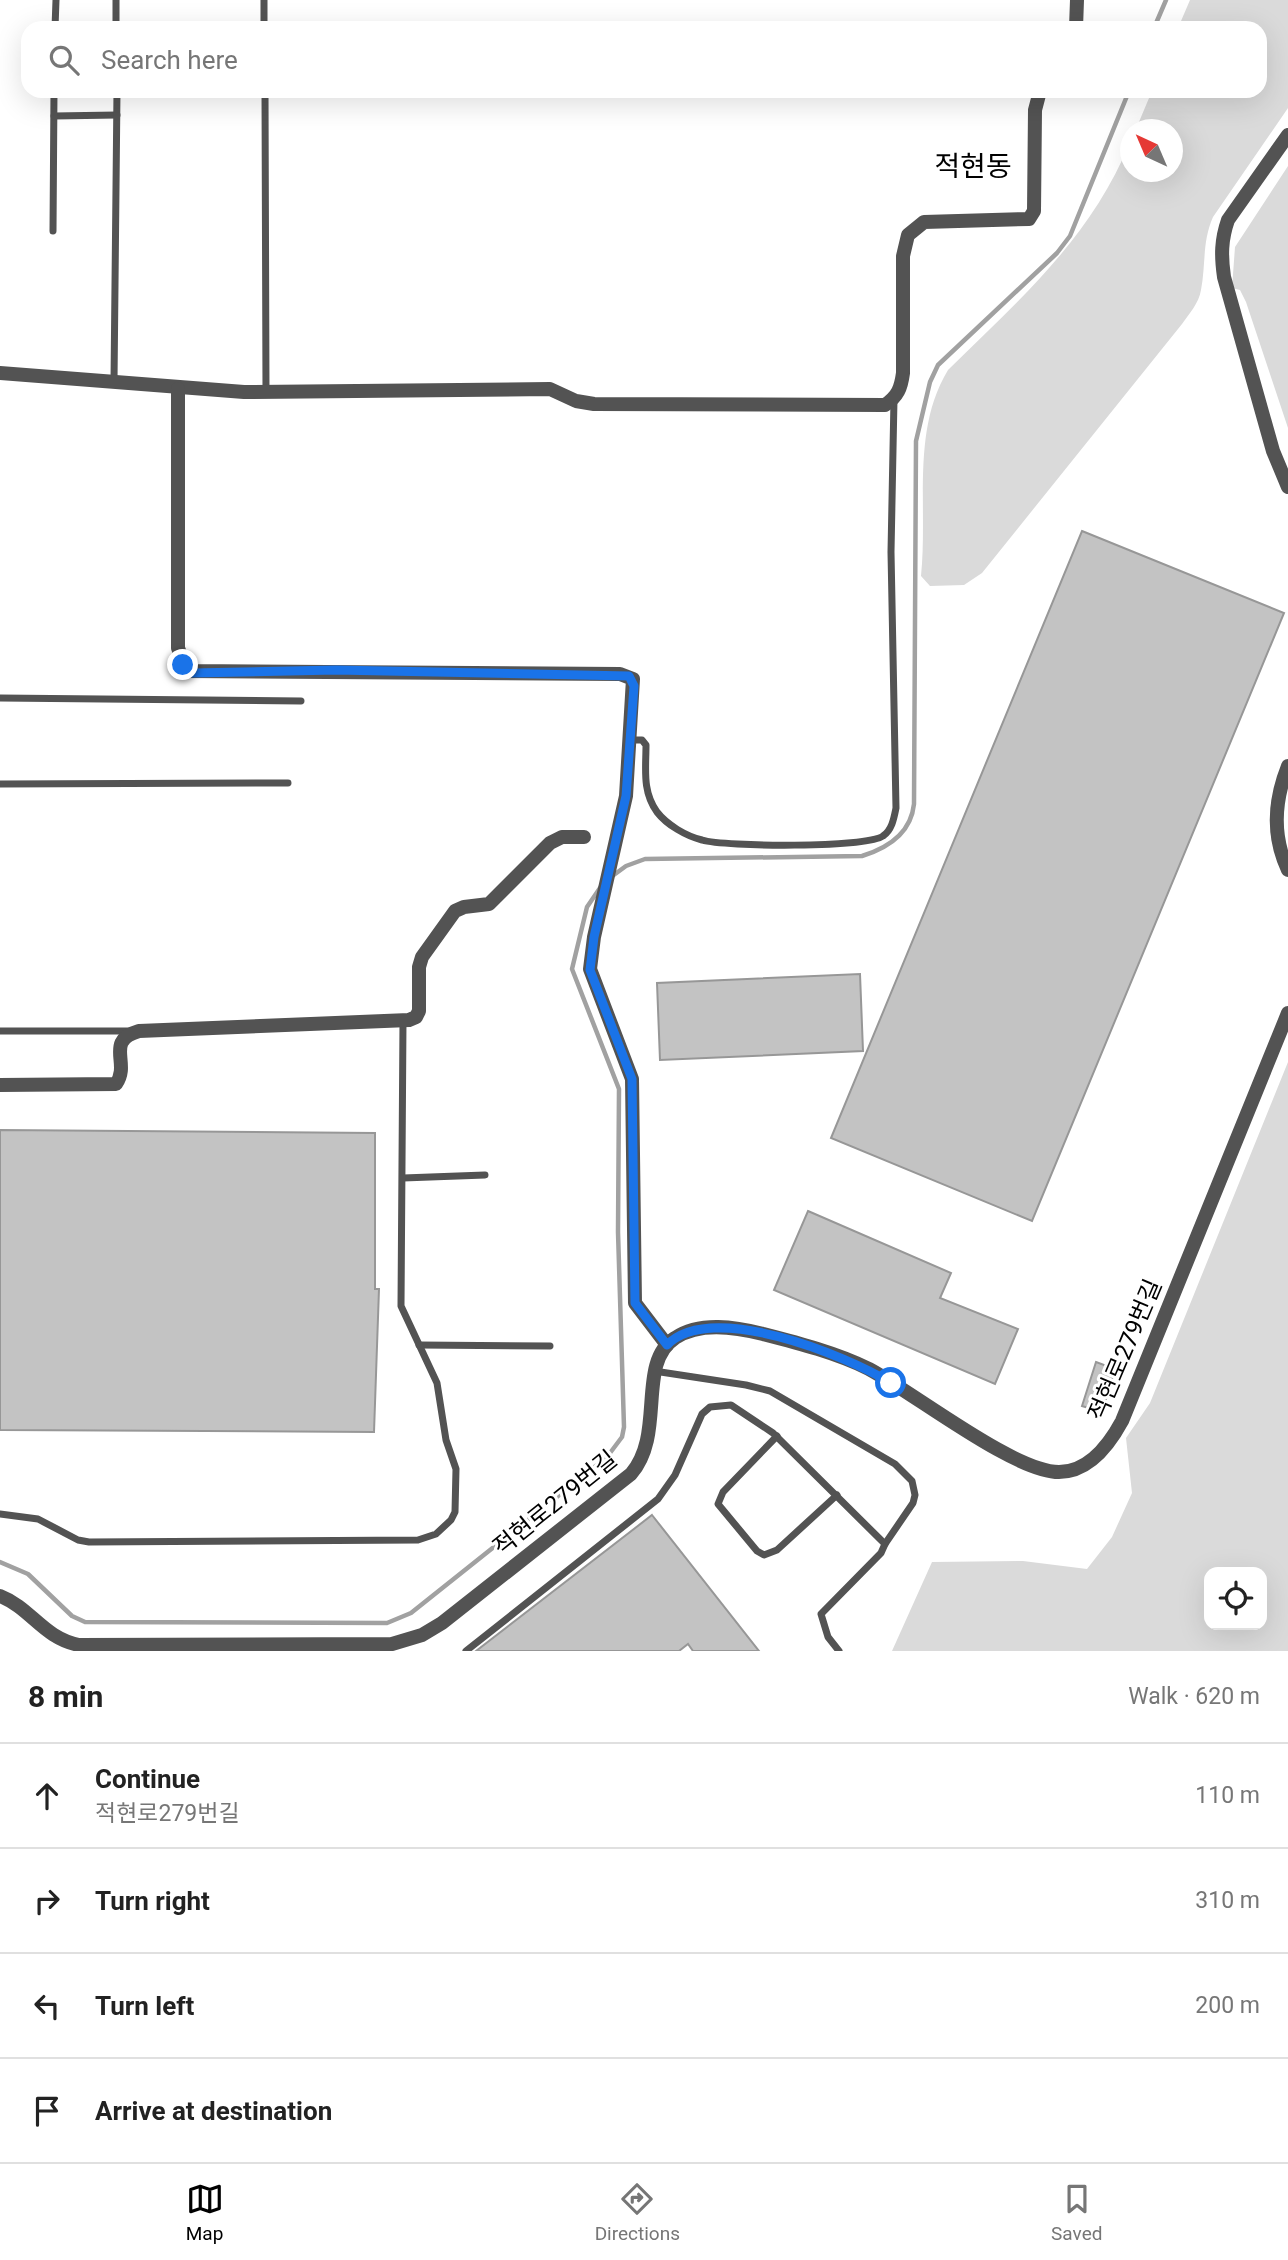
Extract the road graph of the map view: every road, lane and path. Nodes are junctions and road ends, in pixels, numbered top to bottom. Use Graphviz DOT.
graph roads {
  1 [pos="56,0"];
  2 [pos="116,0"];
  3 [pos="264,0"];
  4 [pos="1077,0"];
  5 [pos="55,21"];
  6 [pos="116,21"];
  7 [pos="264,21"];
  8 [pos="1076,21"];
  9 [pos="54,98"];
  10 [pos="117,98"];
  11 [pos="265,98"];
  12 [pos="1038,98"];
  13 [pos="117,115"];
  14 [pos="54,116"];
  15 [pos="1288,135"];
  16 [pos="52,231"];
  17 [pos="0,373"];
  18 [pos="114,382"];
  19 [pos="178,389"];
  20 [pos="266,392"];
  21 [pos="894,399"];
  22 [pos="1288,487"];
  23 [pos="0,698"];
  24 [pos="300,701"];
  25 [pos="630,740"];
  26 [pos="1288,766"];
  27 [pos="288,783"];
  28 [pos="0,784"];
  29 [pos="584,837"];
  30 [pos="1288,870"];
  31 [pos="1288,1013"];
  32 [pos="403,1020"];
  33 [pos="0,1031"];
  34 [pos="139,1031"];
  35 [pos="0,1085"];
  36 [pos="485,1175"];
  37 [pos="403,1178"];
  38 [pos="419,1345"];
  39 [pos="667,1345"];
  40 [pos="550,1346"];
  41 [pos="654,1371"];
  42 [pos="777,1436"];
  43 [pos="837,1495"];
  44 [pos="0,1514"];
  45 [pos="885,1544"];
  46 [pos="0,1596"];
  47 [pos="64,1646"];
  48 [pos="152,1648"];
  49 [pos="466,1651"];
  50 [pos="839,1651"];
  1 -- 5 [label="lane"];
  2 -- 6 [label="lane"];
  3 -- 7 [label="lane"];
  4 -- 8 [label="street"];
  9 -- 14 [label="lane"];
  10 -- 13 [label="lane"];
  11 -- 20 [label="lane"];
  12 -- 21 [label="street"];
  13 -- 14 [label="lane"];
  13 -- 18 [label="lane"];
  14 -- 16 [label="lane"];
  15 -- 22 [label="street"];
  17 -- 18 [label="street"];
  18 -- 19 [label="street"];
  19 -- 20 [label="street"];
  19 -- 25 [label="street"];
  20 -- 21 [label="street"];
  21 -- 25 [label="lane"];
  23 -- 24 [label="lane"];
  25 -- 39 [label="street"];
  26 -- 30 [label="street"];
  27 -- 28 [label="lane"];
  29 -- 32 [label="street"];
  31 -- 39 [label="street, 적현로279번길"];
  32 -- 34 [label="street"];
  32 -- 37 [label="lane"];
  33 -- 34 [label="lane"];
  34 -- 35 [label="street"];
  36 -- 37 [label="lane"];
  37 -- 38 [label="lane"];
  38 -- 40 [label="lane"];
  38 -- 44 [label="lane"];
  39 -- 41 [label="street, 적현로279번길"];
  41 -- 45 [label="lane"];
  41 -- 48 [label="street, 적현로279번길"];
  42 -- 43 [label="lane"];
  42 -- 43 [label="lane"];
  42 -- 49 [label="lane"];
  43 -- 45 [label="lane"];
  45 -- 50 [label="lane"];
  46 -- 47 [label="street, 적현로279번길"];
  47 -- 48 [label="street, 적현로279번길"];
}
